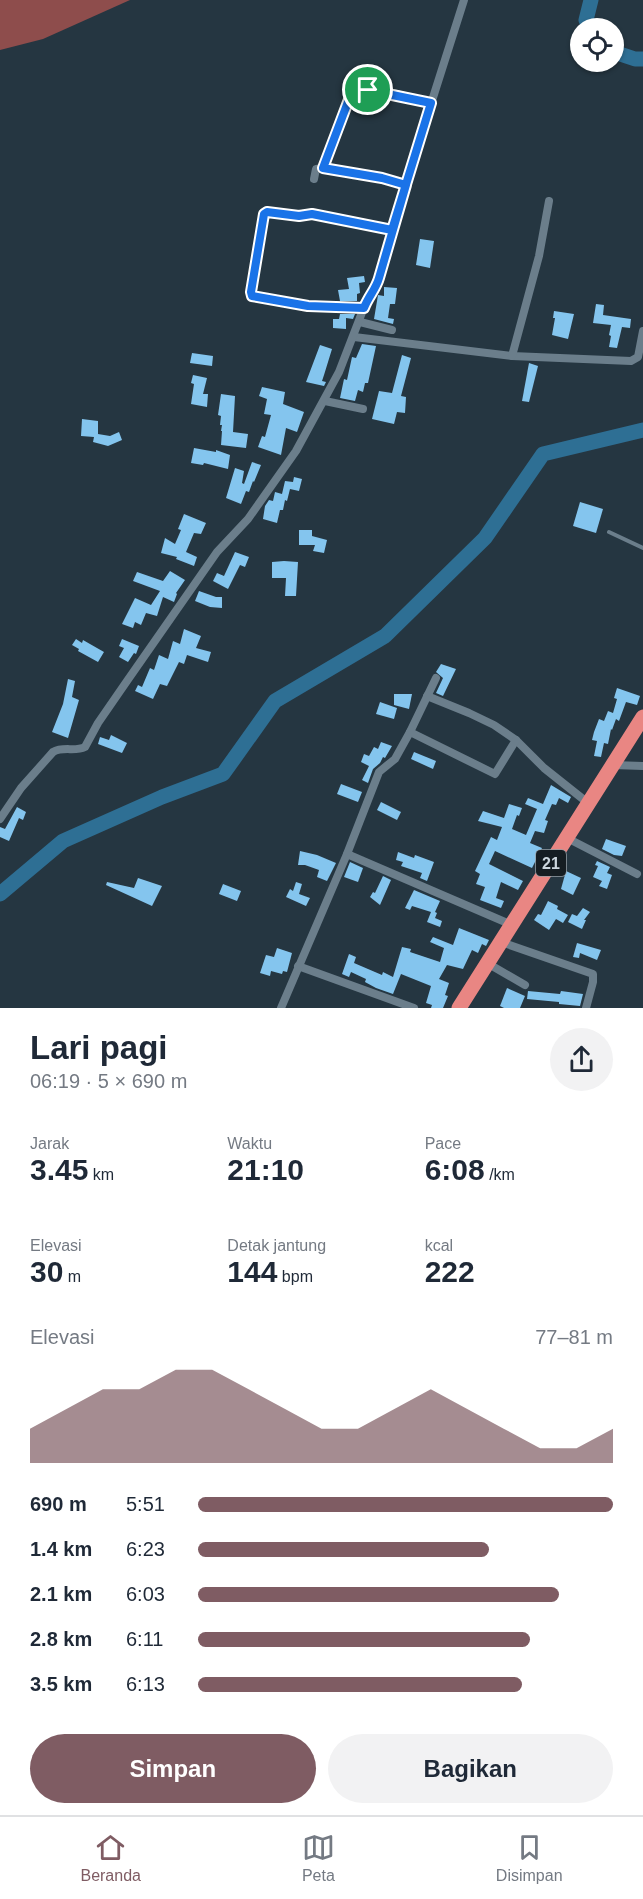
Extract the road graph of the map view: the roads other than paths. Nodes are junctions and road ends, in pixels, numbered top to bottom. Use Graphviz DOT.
graph roads {
  1 [pos="464,0"];
  2 [pos="431,103"];
  3 [pos="323,168"];
  4 [pos="314,179"];
  5 [pos="406,185"];
  6 [pos="549,201"];
  7 [pos="392,230"];
  8 [pos="364,308"];
  9 [pos="360,322"];
  10 [pos="392,330"];
  11 [pos="643,331"];
  12 [pos="354,337"];
  13 [pos="512,356"];
  14 [pos="325,401"];
  15 [pos="363,409"];
  16 [pos="609,532"];
  17 [pos="643,548"];
  18 [pos="436,678"];
  19 [pos="427,696"];
  20 [pos="643,717"];
  21 [pos="410,732"];
  22 [pos="516,740"];
  23 [pos="613,765"];
  24 [pos="643,766"];
  25 [pos="588,803"];
  26 [pos="0,819"];
  27 [pos="567,838"];
  28 [pos="347,854"];
  29 [pos="637,874"];
  30 [pos="512,925"];
  31 [pos="501,942"];
  32 [pos="487,963"];
  33 [pos="298,966"];
  34 [pos="525,985"];
  35 [pos="281,1008"];
  36 [pos="414,1008"];
  37 [pos="459,1008"];
  38 [pos="586,1008"];
  1 -- 2 [label="street"];
  2 -- 3 [label="street"];
  2 -- 5 [label="street"];
  3 -- 4 [label="street"];
  3 -- 5 [label="street"];
  5 -- 7 [label="street"];
  6 -- 13 [label="street"];
  7 -- 8 [label="street"];
  7 -- 8 [label="street"];
  8 -- 9 [label="street"];
  9 -- 10 [label="street"];
  9 -- 12 [label="street"];
  11 -- 13 [label="street"];
  12 -- 13 [label="street"];
  12 -- 14 [label="street"];
  14 -- 15 [label="street"];
  14 -- 26 [label="street"];
  16 -- 17 [label="lane"];
  18 -- 19 [label="street"];
  19 -- 21 [label="street"];
  19 -- 22 [label="street"];
  20 -- 23 [label="highway, 21"];
  21 -- 22 [label="street"];
  21 -- 28 [label="street"];
  22 -- 25 [label="street"];
  23 -- 24 [label="street"];
  23 -- 25 [label="highway, 21"];
  25 -- 27 [label="highway, 21"];
  27 -- 29 [label="street"];
  27 -- 30 [label="highway, 21"];
  28 -- 30 [label="street"];
  28 -- 33 [label="street"];
  30 -- 31 [label="highway, 21"];
  31 -- 32 [label="highway, 21"];
  31 -- 38 [label="street"];
  32 -- 34 [label="street"];
  32 -- 37 [label="highway, 21"];
  33 -- 35 [label="street"];
  33 -- 36 [label="street"];
}
